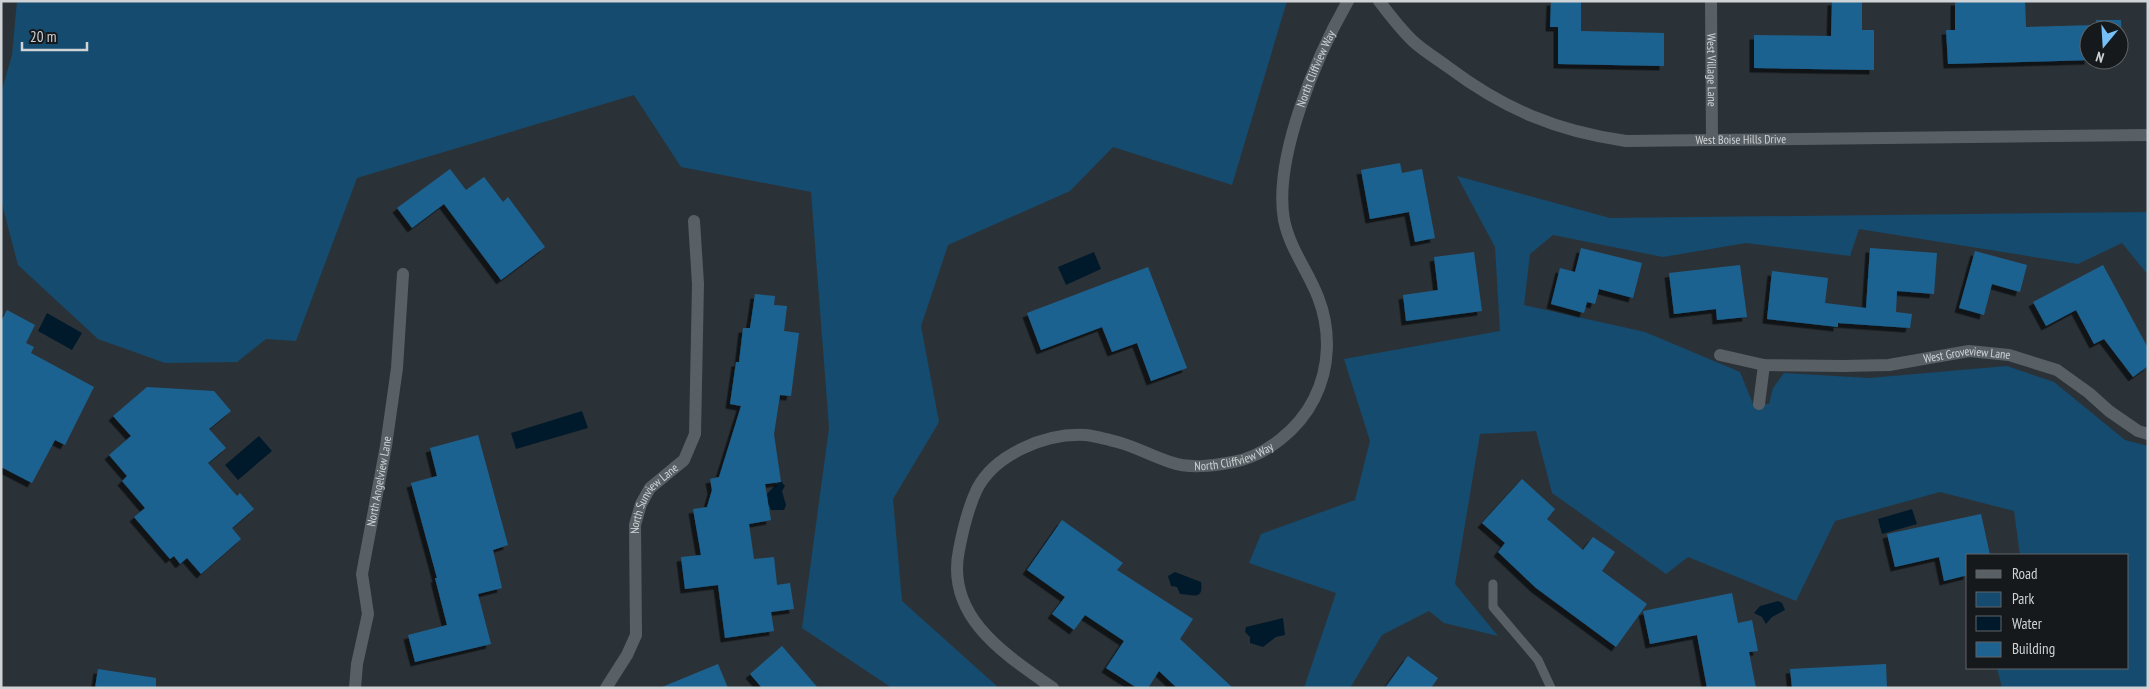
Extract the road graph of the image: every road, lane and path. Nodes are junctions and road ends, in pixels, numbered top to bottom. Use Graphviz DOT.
graph roads {
  1 [pos="1348,1"];
  2 [pos="1379,1"];
  3 [pos="1711,1"];
  4 [pos="2148,135"];
  5 [pos="1712,139"];
  6 [pos="694,221"];
  7 [pos="404,274"];
  8 [pos="1720,355"];
  9 [pos="1764,365"];
  10 [pos="1759,404"];
  11 [pos="2148,434"];
  12 [pos="1493,584"];
  13 [pos="355,688"];
  14 [pos="606,688"];
  15 [pos="1053,688"];
  16 [pos="1551,688"];
  1 -- 15 [label="street, North Cliffview Way"];
  2 -- 5 [label="street, West Boise Hills Drive"];
  3 -- 5 [label="street, West Village Lane"];
  4 -- 5 [label="street, West Boise Hills Drive"];
  6 -- 14 [label="street, North Sunview Lane"];
  7 -- 13 [label="street, North Angelview Lane"];
  8 -- 9 [label="street, West Groveview Lane"];
  9 -- 10 [label="street"];
  9 -- 11 [label="street, West Groveview Lane"];
  12 -- 16 [label="lane"];
}
